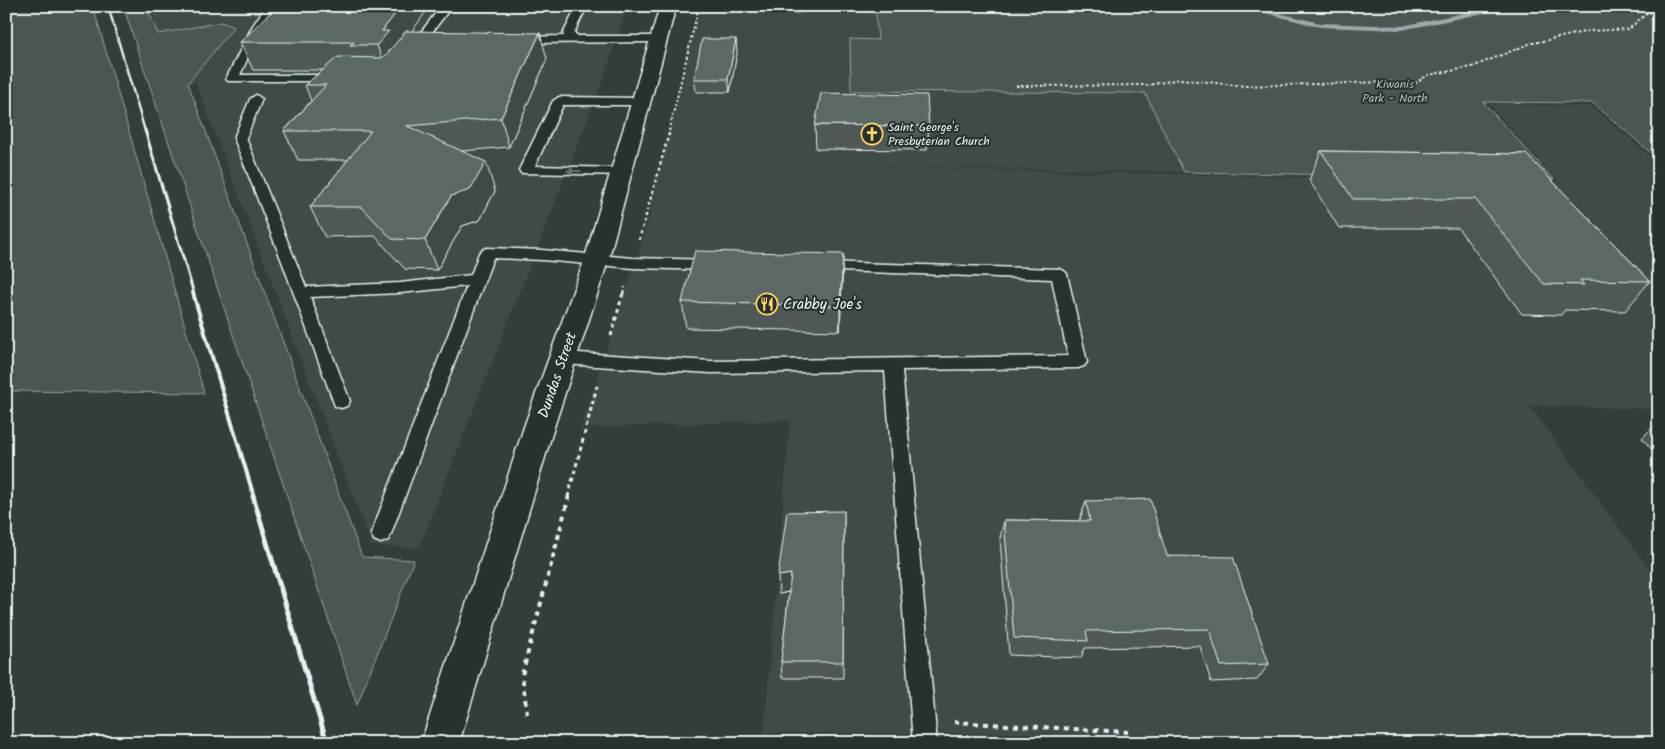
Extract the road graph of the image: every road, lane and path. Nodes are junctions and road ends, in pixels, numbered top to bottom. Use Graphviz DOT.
graph roads {
  1 [pos="271,6"];
  2 [pos="447,6"];
  3 [pos="582,6"];
  4 [pos="668,6"];
  5 [pos="1659,12"];
  6 [pos="576,39"];
  7 [pos="659,39"];
  8 [pos="508,40"];
  9 [pos="409,56"];
  10 [pos="351,79"];
  11 [pos="1016,86"];
  12 [pos="256,99"];
  13 [pos="641,101"];
  14 [pos="622,172"];
  15 [pos="596,261"];
  16 [pos="735,265"];
  17 [pos="804,267"];
  18 [pos="475,280"];
  19 [pos="300,292"];
  20 [pos="562,358"];
  21 [pos="892,365"];
  22 [pos="340,401"];
  23 [pos="381,534"];
  24 [pos="924,732"];
  25 [pos="1128,732"];
  26 [pos="440,743"];
  1 -- 10 [label="lane"];
  2 -- 9 [label="lane"];
  3 -- 6 [label="lane"];
  4 -- 7 [label="main road, Dundas Street"];
  5 -- 11 [label="path"];
  6 -- 7 [label="lane"];
  6 -- 8 [label="lane"];
  7 -- 13 [label="main road, Dundas Street"];
  12 -- 19 [label="lane"];
  13 -- 14 [label="main road, Dundas Street"];
  14 -- 13 [label="lane, one-way"];
  14 -- 15 [label="main road, Dundas Street"];
  15 -- 16 [label="lane"];
  15 -- 18 [label="lane"];
  15 -- 20 [label="main road, Dundas Street"];
  17 -- 21 [label="lane"];
  18 -- 19 [label="lane"];
  18 -- 23 [label="lane"];
  19 -- 22 [label="lane"];
  20 -- 21 [label="lane"];
  20 -- 26 [label="main road, Dundas Street"];
  21 -- 24 [label="lane"];
  24 -- 25 [label="path"];
}
